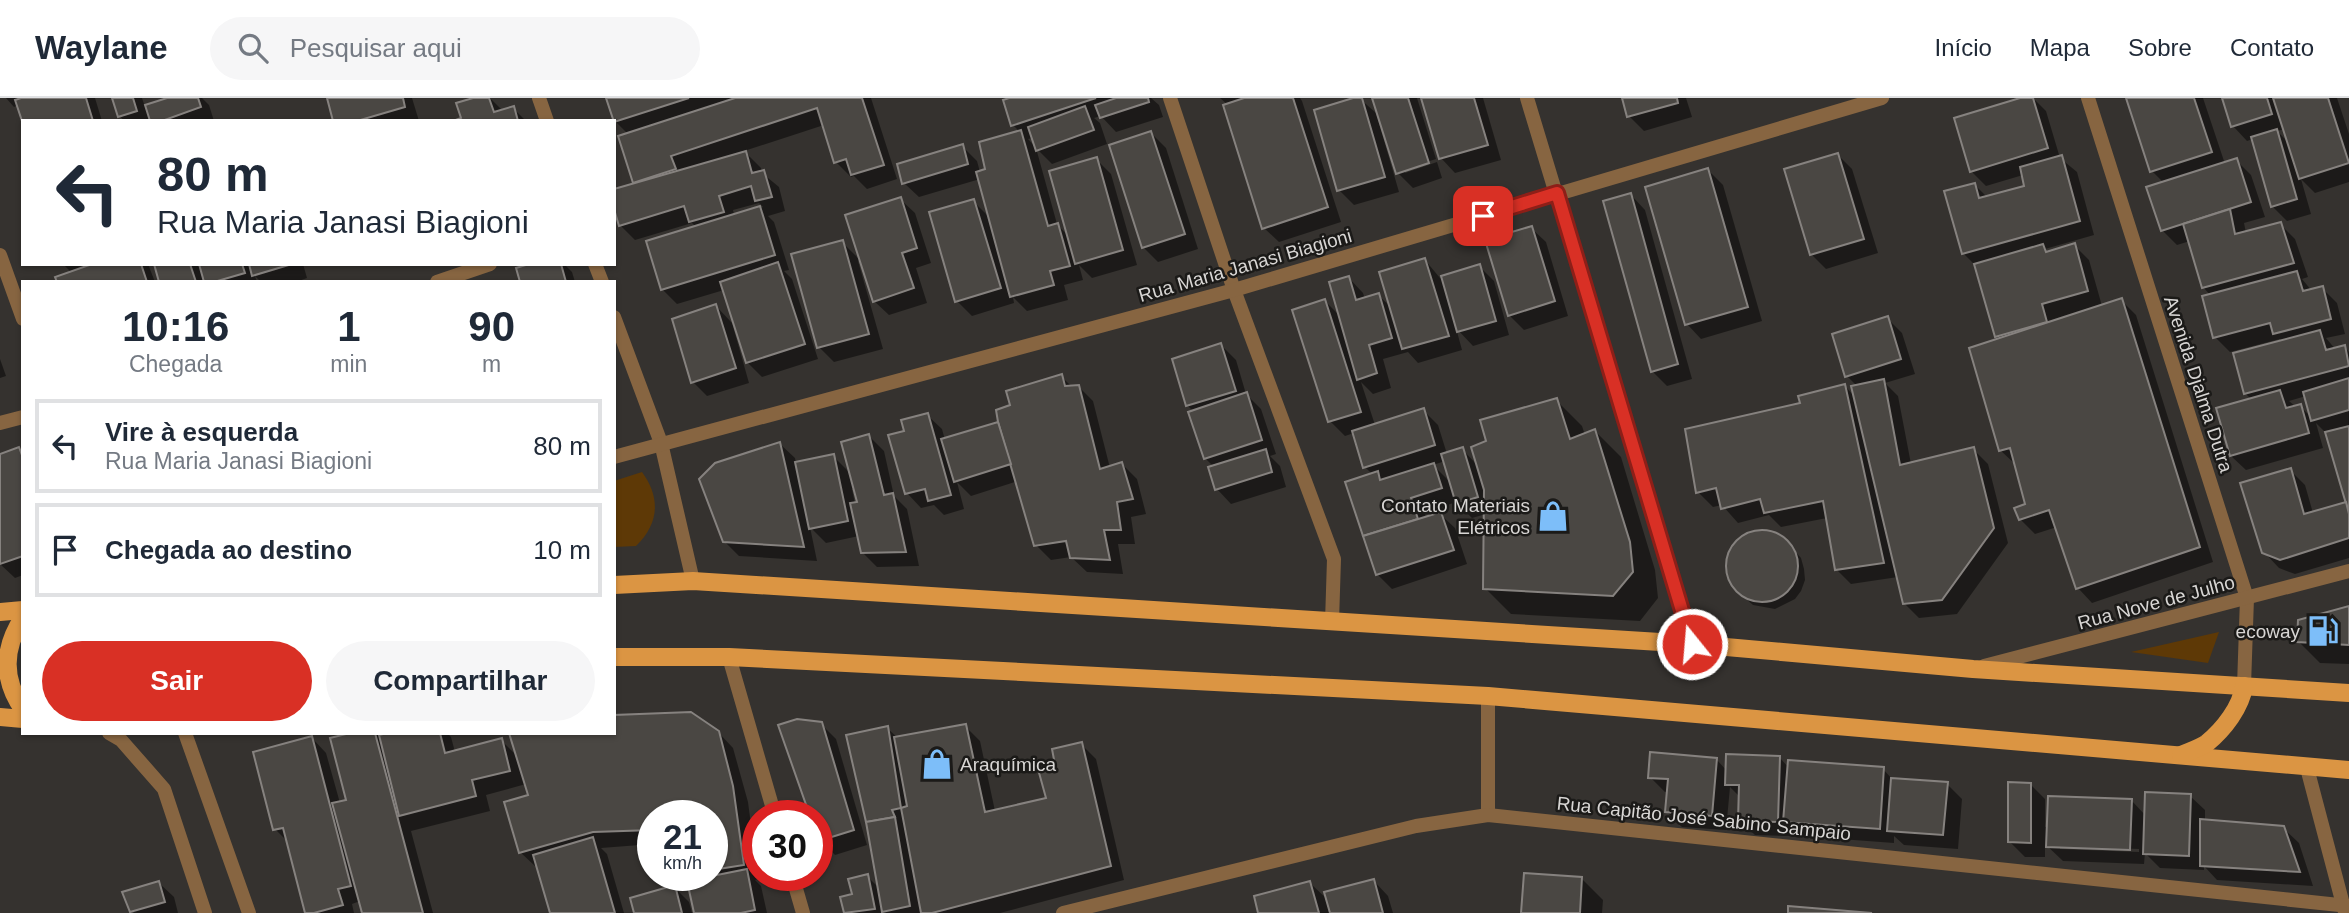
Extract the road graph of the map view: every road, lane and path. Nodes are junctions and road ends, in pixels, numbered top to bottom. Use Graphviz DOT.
graph roads {
  1 [pos="539,98"];
  2 [pos="1170,98"];
  3 [pos="1527,98"];
  4 [pos="1882,98"];
  5 [pos="2088,98"];
  6 [pos="546,119"];
  7 [pos="1557,193"];
  8 [pos="0,256"];
  9 [pos="484,266"];
  10 [pos="444,280"];
  11 [pos="1234,290"];
  12 [pos="21,314"];
  13 [pos="616,322"];
  14 [pos="21,418"];
  15 [pos="0,423"];
  16 [pos="661,443"];
  17 [pos="616,456"];
  18 [pos="2349,570"];
  19 [pos="693,581"];
  20 [pos="616,585"];
  21 [pos="2247,598"];
  22 [pos="21,610"];
  23 [pos="0,611"];
  24 [pos="21,621"];
  25 [pos="1332,622"];
  26 [pos="1692,644"];
  27 [pos="616,657"];
  28 [pos="729,657"];
  29 [pos="1973,669"];
  30 [pos="2244,686"];
  31 [pos="2349,693"];
  32 [pos="1488,696"];
  33 [pos="21,706"];
  34 [pos="0,717"];
  35 [pos="21,719"];
  36 [pos="112,735"];
  37 [pos="186,735"];
  38 [pos="2178,756"];
  39 [pos="2307,768"];
  40 [pos="2349,770"];
  41 [pos="770,800"];
  42 [pos="1488,815"];
  43 [pos="797,891"];
  44 [pos="1095,908"];
  45 [pos="2346,908"];
  46 [pos="205,913"];
  47 [pos="249,913"];
  48 [pos="803,913"];
  49 [pos="1063,913"];
  1 -- 6 [label="street"];
  2 -- 11 [label="street"];
  3 -- 7 [label="street"];
  4 -- 7 [label="street, Rua Maria Janasi Biagioni"];
  5 -- 21 [label="street, Avenida Djalma Dutra"];
  7 -- 11 [label="street, Rua Maria Janasi Biagioni"];
  7 -- 26 [label="street"];
  8 -- 12 [label="street"];
  9 -- 10 [label="street"];
  11 -- 16 [label="street, Rua Maria Janasi Biagioni"];
  11 -- 25 [label="street"];
  13 -- 16 [label="street"];
  14 -- 15 [label="street"];
  16 -- 17 [label="street, Rua Maria Janasi Biagioni"];
  16 -- 19 [label="street"];
  18 -- 21 [label="street, Rua Nove de Julho"];
  19 -- 20 [label="main road"];
  19 -- 25 [label="main road"];
  21 -- 29 [label="street, Rua Nove de Julho"];
  21 -- 30 [label="street, Avenida Djalma Dutra"];
  22 -- 23 [label="main road"];
  24 -- 33 [label="main road"];
  25 -- 26 [label="main road"];
  26 -- 29 [label="main road"];
  27 -- 28 [label="main road"];
  28 -- 32 [label="main road"];
  28 -- 41 [label="street"];
  29 -- 30 [label="main road"];
  30 -- 31 [label="main road"];
  30 -- 38 [label="main road"];
  32 -- 38 [label="main road"];
  32 -- 42 [label="street"];
  34 -- 35 [label="main road"];
  36 -- 46 [label="street"];
  37 -- 47 [label="street"];
  38 -- 39 [label="main road"];
  39 -- 40 [label="main road"];
  39 -- 45 [label="street"];
  42 -- 44 [label="street, Rua Capitão José Sabino Sampaio"];
  42 -- 45 [label="street, Rua Capitão José Sabino Sampaio"];
  43 -- 48 [label="street"];
  44 -- 49 [label="street, Rua Capitão José Sabino Sampaio"];
}
